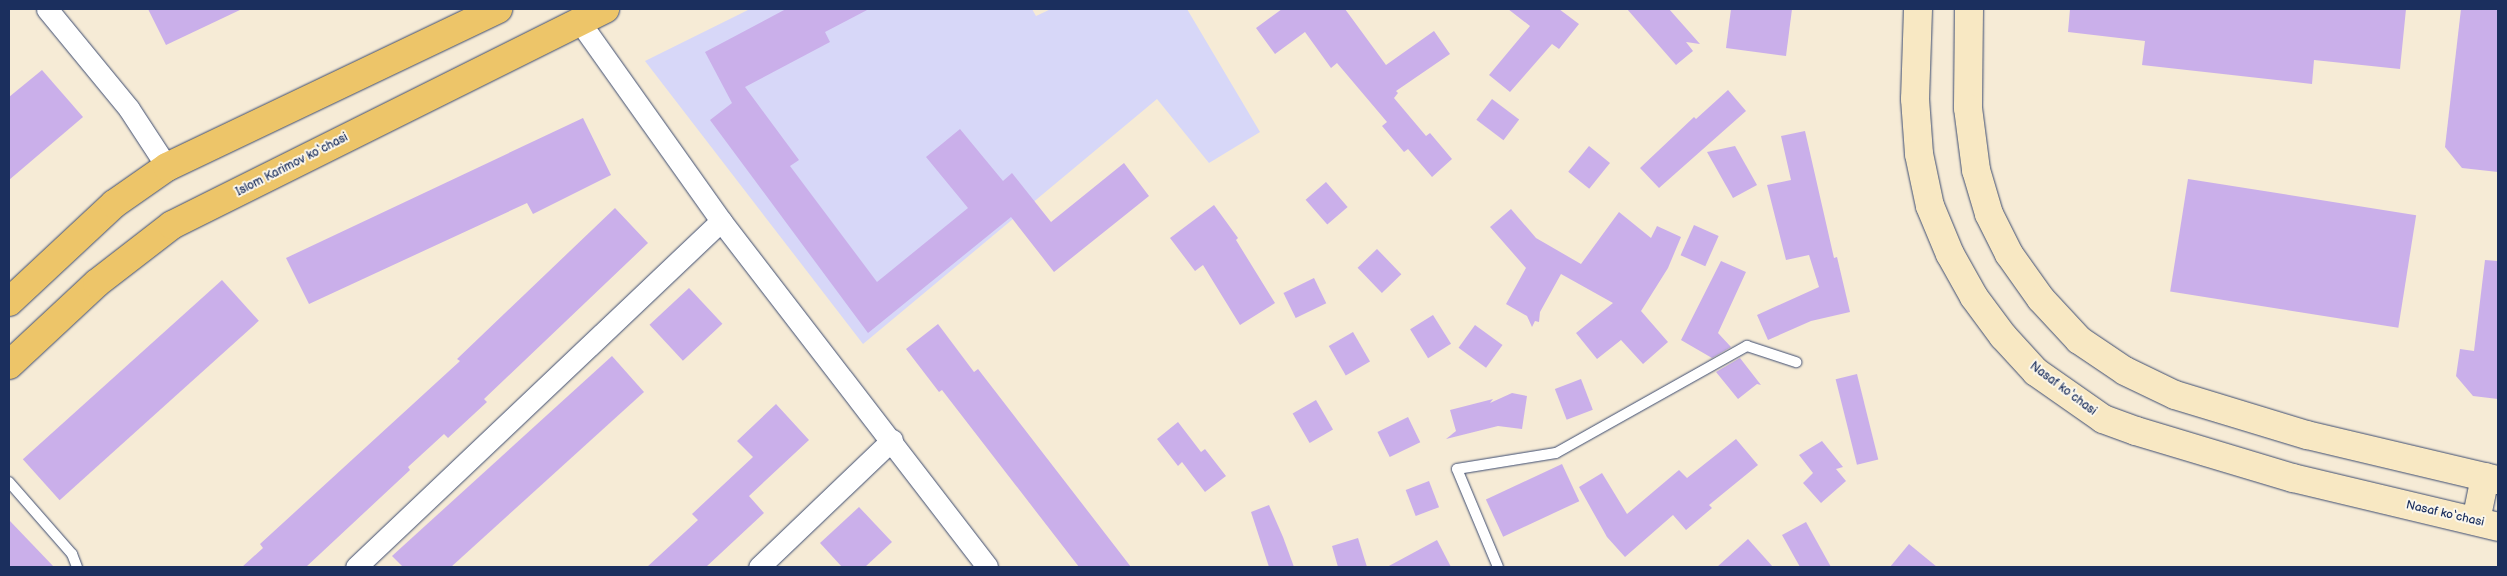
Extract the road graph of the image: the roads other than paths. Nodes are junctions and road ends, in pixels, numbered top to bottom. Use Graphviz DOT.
graph roads {
  1 [pos="47,9"];
  2 [pos="498,9"];
  3 [pos="605,9"];
  4 [pos="1918,9"];
  5 [pos="1969,9"];
  6 [pos="579,21"];
  7 [pos="167,167"];
  8 [pos="721,221"];
  9 [pos="9,302"];
  10 [pos="1796,362"];
  11 [pos="9,365"];
  12 [pos="892,440"];
  13 [pos="2492,479"];
  14 [pos="9,482"];
  15 [pos="2487,524"];
  16 [pos="77,567"];
  17 [pos="356,567"];
  18 [pos="759,567"];
  19 [pos="988,567"];
  20 [pos="1498,567"];
  1 -- 7 [label="street"];
  2 -- 7 [label="main road"];
  3 -- 6 [label="main road, Islom Karimov ko‘chasi"];
  4 -- 15 [label="main road, Nasaf ko‘chasi"];
  5 -- 13 [label="main road"];
  6 -- 8 [label="street"];
  6 -- 11 [label="main road, Islom Karimov ko‘chasi"];
  7 -- 9 [label="main road"];
  8 -- 12 [label="street"];
  8 -- 17 [label="street"];
  10 -- 20 [label="lane"];
  12 -- 18 [label="street"];
  12 -- 19 [label="street"];
  13 -- 15 [label="main road"];
  14 -- 16 [label="lane"];
}
